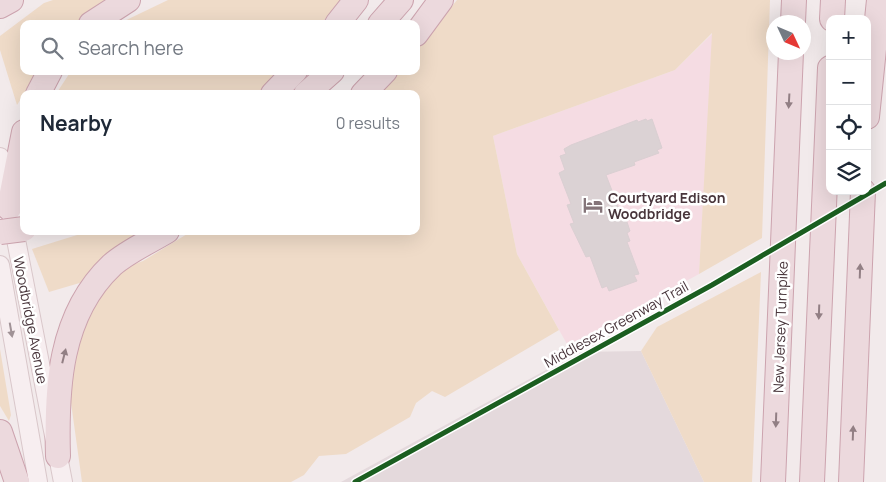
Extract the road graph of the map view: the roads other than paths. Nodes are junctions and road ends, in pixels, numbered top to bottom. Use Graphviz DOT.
graph roads {
  1 [pos="11,0"];
  2 [pos="128,0"];
  3 [pos="356,0"];
  4 [pos="401,0"];
  5 [pos="441,0"];
  6 [pos="794,0"];
  7 [pos="833,0"];
  8 [pos="870,0"];
  9 [pos="879,0"];
  10 [pos="0,6"];
  11 [pos="793,15"];
  12 [pos="832,15"];
  13 [pos="97,20"];
  14 [pos="340,20"];
  15 [pos="384,20"];
  16 [pos="420,29"];
  17 [pos="791,60"];
  18 [pos="868,60"];
  19 [pos="48,75"];
  20 [pos="291,75"];
  21 [pos="327,75"];
  22 [pos="380,75"];
  23 [pos="40,90"];
  24 [pos="277,90"];
  25 [pos="311,90"];
  26 [pos="367,90"];
  27 [pos="828,105"];
  28 [pos="868,105"];
  29 [pos="20,152"];
  30 [pos="0,157"];
  31 [pos="863,195"];
  32 [pos="9,208"];
  33 [pos="20,230"];
  34 [pos="0,232"];
  35 [pos="161,235"];
  36 [pos="0,265"];
  37 [pos="0,432"];
  38 [pos="0,448"];
  39 [pos="58,456"];
  40 [pos="24,482"];
  41 [pos="63,482"];
  42 [pos="773,482"];
  43 [pos="812,482"];
  44 [pos="851,482"];
  1 -- 10 [label="highway"];
  2 -- 13 [label="highway"];
  3 -- 14 [label="highway"];
  4 -- 15 [label="highway"];
  5 -- 16 [label="highway"];
  6 -- 11 [label="highway"];
  7 -- 12 [label="highway"];
  8 -- 18 [label="highway"];
  9 -- 28 [label="highway"];
  17 -- 42 [label="highway, New Jersey Turnpike, one-way"];
  19 -- 23 [label="highway"];
  20 -- 24 [label="highway"];
  21 -- 25 [label="highway"];
  22 -- 26 [label="highway"];
  27 -- 43 [label="highway, one-way"];
  29 -- 32 [label="highway"];
  30 -- 32 [label="main road, Woodbridge Avenue"];
  44 -- 31 [label="highway, one-way"];
  32 -- 39 [label="main road, Woodbridge Avenue"];
  33 -- 34 [label="highway, bridge"];
  39 -- 35 [label="highway, one-way"];
  36 -- 40 [label="main road, Woodbridge Avenue, one-way"];
  37 -- 40 [label="highway"];
  38 -- 40 [label="highway"];
  39 -- 41 [label="main road, Woodbridge Avenue"];
}
